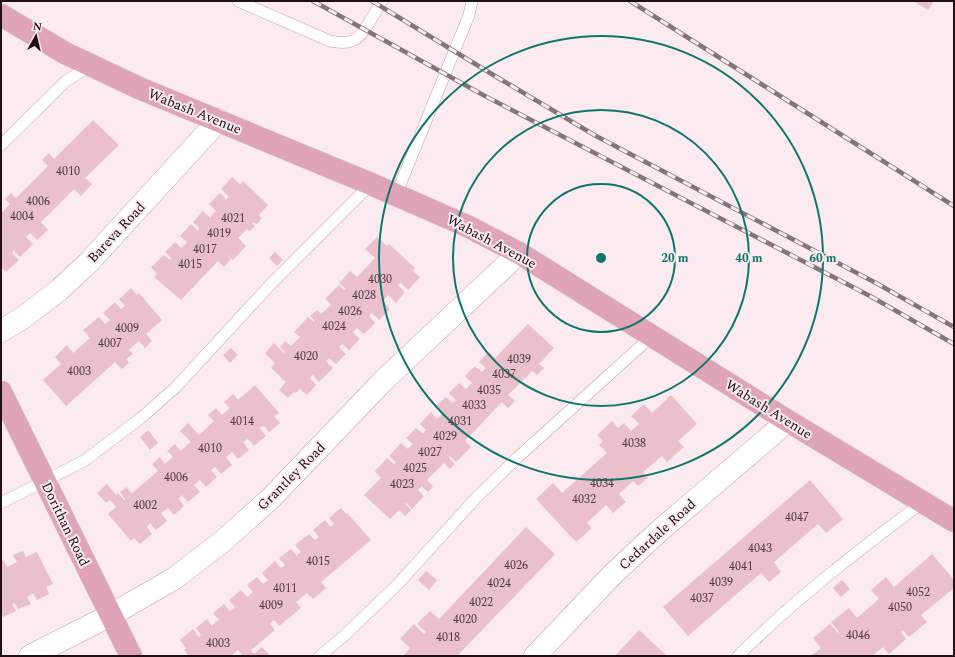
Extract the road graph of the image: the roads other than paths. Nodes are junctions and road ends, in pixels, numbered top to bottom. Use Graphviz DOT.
graph roads {
  1 [pos="238,1"];
  2 [pos="382,1"];
  3 [pos="472,1"];
  4 [pos="1,15"];
  5 [pos="92,66"];
  6 [pos="219,120"];
  7 [pos="1,145"];
  8 [pos="371,184"];
  9 [pos="396,195"];
  10 [pos="519,253"];
  11 [pos="1,331"];
  12 [pos="652,336"];
  13 [pos="1,392"];
  14 [pos="788,421"];
  15 [pos="44,481"];
  16 [pos="923,502"];
  17 [pos="1,503"];
  18 [pos="954,521"];
  19 [pos="111,615"];
  20 [pos="30,656"];
  21 [pos="131,656"];
  22 [pos="320,656"];
  23 [pos="535,656"];
  24 [pos="738,656"];
  1 -- 2 [label="lane"];
  3 -- 9 [label="lane"];
  4 -- 5 [label="main road, Wabash Avenue"];
  5 -- 6 [label="main road, Wabash Avenue"];
  5 -- 7 [label="lane"];
  6 -- 8 [label="main road, Wabash Avenue"];
  6 -- 11 [label="street, Bareva Road"];
  8 -- 9 [label="main road, Wabash Avenue"];
  8 -- 15 [label="lane"];
  9 -- 10 [label="main road, Wabash Avenue"];
  10 -- 12 [label="main road, Wabash Avenue"];
  10 -- 19 [label="street, Grantley Road"];
  12 -- 14 [label="main road, Wabash Avenue"];
  12 -- 22 [label="lane"];
  13 -- 15 [label="main road, Dorithan Road"];
  14 -- 16 [label="main road, Wabash Avenue"];
  14 -- 23 [label="street, Cedardale Road"];
  15 -- 17 [label="lane"];
  15 -- 19 [label="main road, Dorithan Road"];
  16 -- 18 [label="main road, Wabash Avenue"];
  16 -- 24 [label="lane"];
  19 -- 20 [label="street, Grantley Road"];
  19 -- 21 [label="main road, Dorithan Road"];
}
